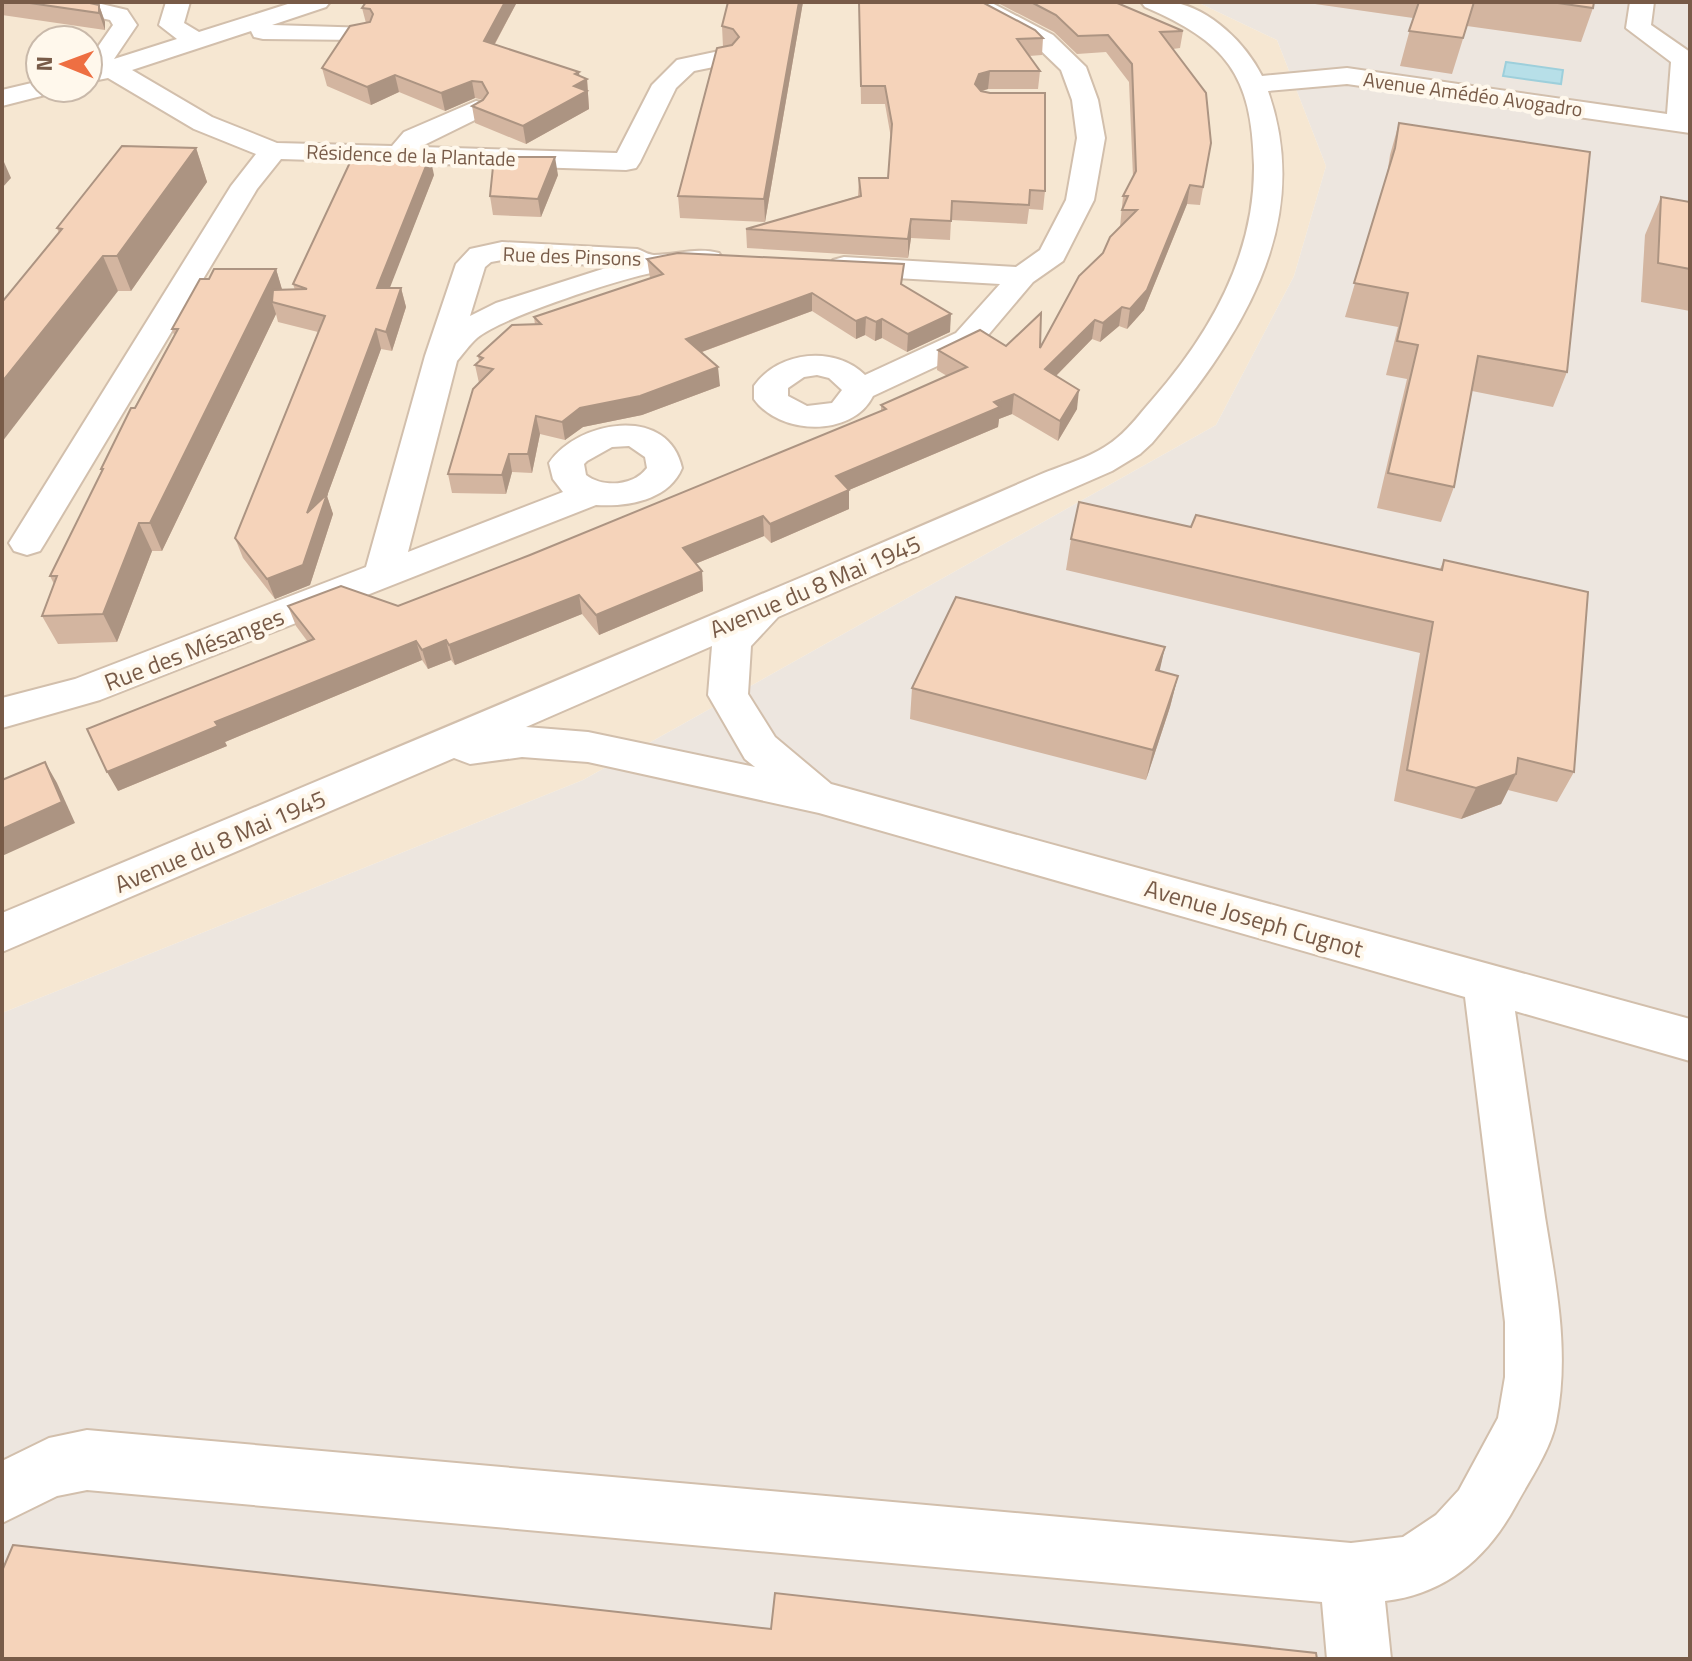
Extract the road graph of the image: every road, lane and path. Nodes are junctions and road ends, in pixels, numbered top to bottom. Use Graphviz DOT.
graph roads {
  1 [pos="62,2"];
  2 [pos="178,2"];
  3 [pos="972,2"];
  4 [pos="1153,2"];
  5 [pos="1642,2"];
  6 [pos="311,3"];
  7 [pos="237,28"];
  8 [pos="362,33"];
  9 [pos="196,41"];
  10 [pos="724,58"];
  11 [pos="1687,58"];
  12 [pos="104,60"];
  13 [pos="104,70"];
  14 [pos="104,77"];
  15 [pos="1254,85"];
  16 [pos="24,93"];
  17 [pos="2,98"];
  18 [pos="1053,100"];
  19 [pos="1085,100"];
  20 [pos="476,109"];
  21 [pos="1685,124"];
  22 [pos="273,151"];
  23 [pos="400,154"];
  24 [pos="679,259"];
  25 [pos="740,260"];
  26 [pos="818,264"];
  27 [pos="1022,276"];
  28 [pos="441,359"];
  29 [pos="859,390"];
  30 [pos="592,494"];
  31 [pos="27,543"];
  32 [pos="383,575"];
  33 [pos="765,608"];
  34 [pos="2,713"];
  35 [pos="424,754"];
  36 [pos="819,797"];
  37 [pos="2,933"];
  38 [pos="1487,983"];
  39 [pos="1690,1040"];
  40 [pos="2,1493"];
  41 [pos="1351,1574"];
  42 [pos="1359,1659"];
  1 -- 12 [label="street"];
  2 -- 9 [label="street"];
  3 -- 19 [label="street"];
  4 -- 15 [label="street, Avenue du 8 Mai 1945"];
  5 -- 11 [label="street"];
  6 -- 7 [label="street"];
  7 -- 8 [label="street"];
  7 -- 9 [label="street"];
  9 -- 13 [label="street"];
  10 -- 23 [label="street, Résidence de la Plantade"];
  11 -- 21 [label="street"];
  14 -- 22 [label="street, Résidence de la Plantade"];
  15 -- 21 [label="street, Avenue Amédéo Avogadro"];
  15 -- 33 [label="street, Avenue du 8 Mai 1945"];
  16 -- 17 [label="street"];
  18 -- 19 [label="street"];
  19 -- 27 [label="street"];
  20 -- 23 [label="street"];
  22 -- 23 [label="street, Résidence de la Plantade"];
  22 -- 31 [label="street"];
  24 -- 25 [label="street, Rue des Pinsons"];
  24 -- 28 [label="street, Rue des Pinsons"];
  24 -- 28 [label="street, Rue des Pinsons"];
  26 -- 27 [label="street"];
  27 -- 29 [label="street"];
  28 -- 32 [label="street, Rue des Pinsons"];
  30 -- 32 [label="street, Rue des Mésanges"];
  32 -- 34 [label="street, Rue des Mésanges"];
  33 -- 35 [label="street, Avenue du 8 Mai 1945"];
  33 -- 36 [label="street, Avenue Joseph Cugnot"];
  35 -- 36 [label="street, Avenue Joseph Cugnot"];
  35 -- 37 [label="street, Avenue du 8 Mai 1945"];
  36 -- 38 [label="street, Avenue Joseph Cugnot"];
  38 -- 39 [label="street, Avenue Joseph Cugnot"];
  38 -- 41 [label="street"];
  40 -- 41 [label="street"];
  41 -- 42 [label="street"];
}
